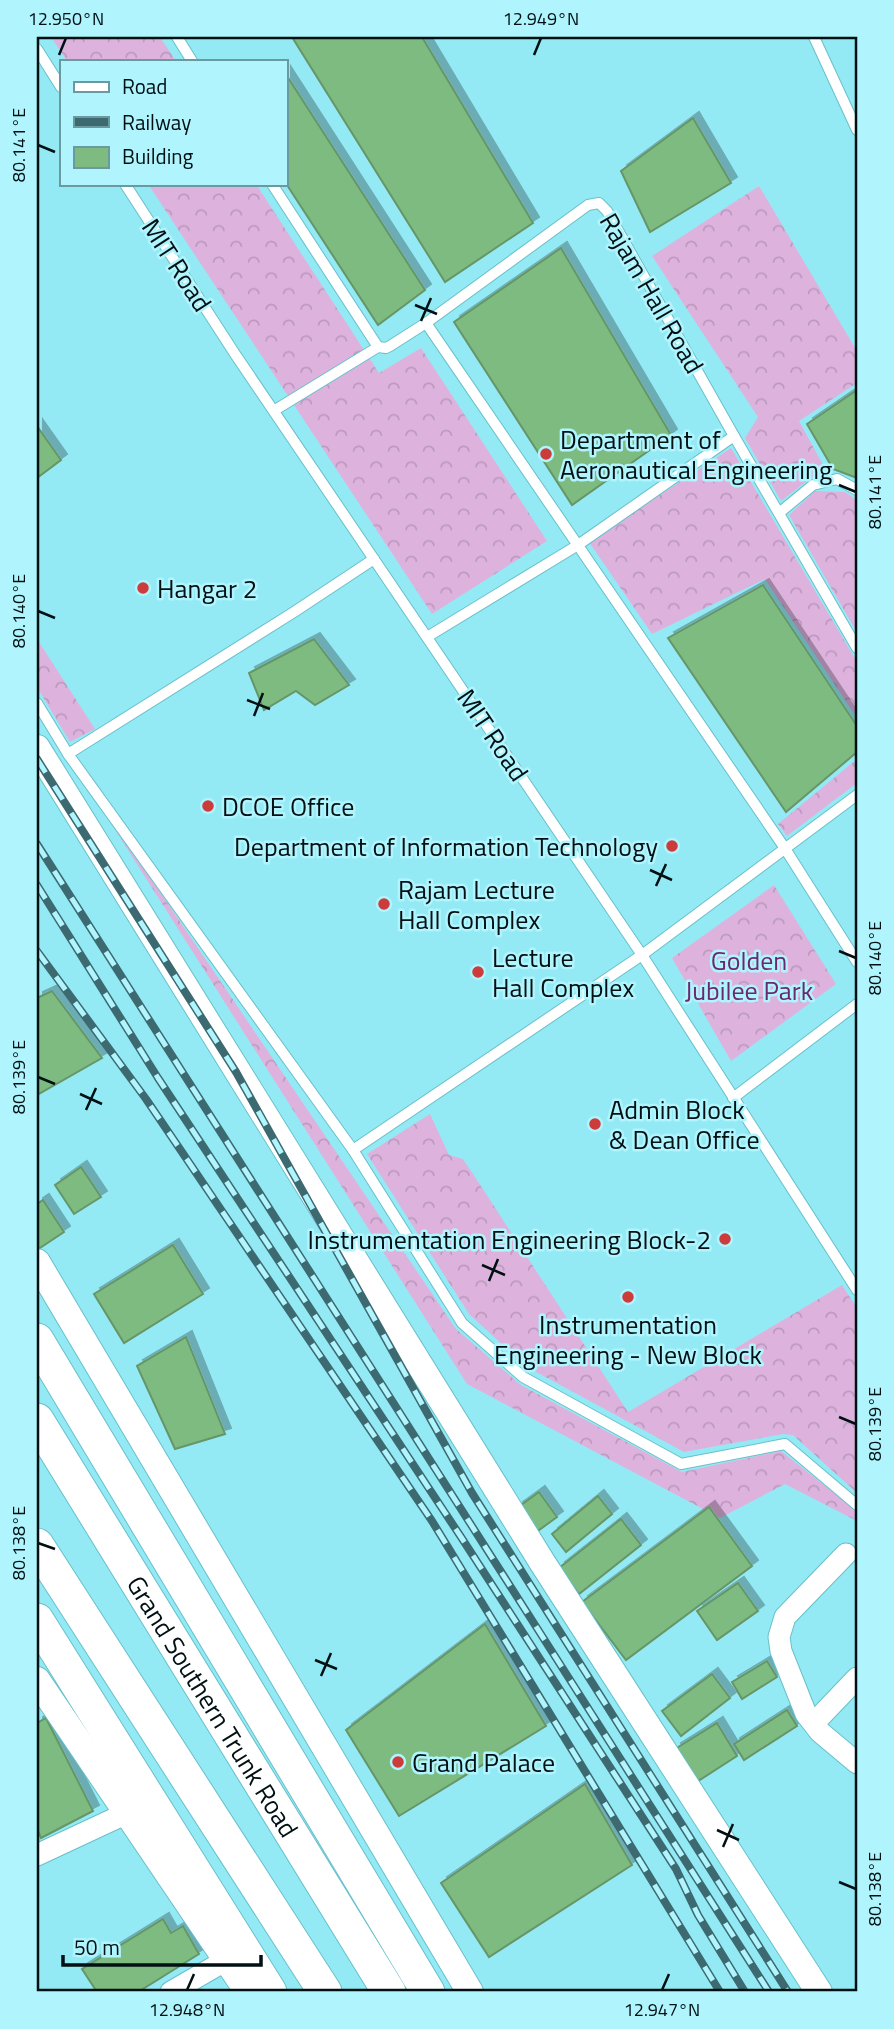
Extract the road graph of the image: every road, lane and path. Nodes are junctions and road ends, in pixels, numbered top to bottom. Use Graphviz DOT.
graph roads {
  1 [pos="177,37"];
  2 [pos="814,37"];
  3 [pos="37,49"];
  4 [pos="191,60"];
  5 [pos="60,84"];
  6 [pos="857,130"];
  7 [pos="126,186"];
  8 [pos="273,186"];
  9 [pos="426,323"];
  10 [pos="378,347"];
  11 [pos="275,410"];
  12 [pos="734,436"];
  13 [pos="857,490"];
  14 [pos="779,513"];
  15 [pos="578,545"];
  16 [pos="374,559"];
  17 [pos="427,637"];
  18 [pos="857,648"];
  19 [pos="37,703"];
  20 [pos="37,748"];
  21 [pos="68,754"];
  22 [pos="857,795"];
  23 [pos="784,847"];
  24 [pos="642,955"];
  25 [pos="857,962"];
  26 [pos="857,1004"];
  27 [pos="733,1098"];
  28 [pos="353,1150"];
  29 [pos="37,1262"];
  30 [pos="857,1290"];
  31 [pos="37,1340"];
  32 [pos="37,1420"];
  33 [pos="857,1505"];
  34 [pos="37,1545"];
  35 [pos="846,1554"];
  36 [pos="37,1620"];
  37 [pos="857,1678"];
  38 [pos="37,1679"];
  39 [pos="44,1708"];
  40 [pos="814,1723"];
  41 [pos="857,1763"];
  42 [pos="127,1812"];
  43 [pos="37,1855"];
  44 [pos="228,1959"];
  45 [pos="171,1992"];
  46 [pos="248,1992"];
  47 [pos="270,1992"];
  48 [pos="326,1992"];
  49 [pos="389,1992"];
  50 [pos="428,1992"];
  51 [pos="470,1992"];
  52 [pos="819,1992"];
  1 -- 4 [label="lane"];
  2 -- 6 [label="lane"];
  3 -- 5 [label="lane"];
  7 -- 11 [label="lane, MIT Road"];
  8 -- 10 [label="lane"];
  9 -- 10 [label="lane, Rajam Hall Road"];
  9 -- 12 [label="lane, Rajam Hall Road"];
  9 -- 15 [label="lane"];
  10 -- 11 [label="lane, Rajam Hall Road"];
  11 -- 16 [label="lane, MIT Road"];
  12 -- 14 [label="lane, Rajam Hall Road"];
  12 -- 15 [label="lane"];
  13 -- 14 [label="lane"];
  14 -- 18 [label="lane, Rajam Hall Road"];
  15 -- 17 [label="lane"];
  15 -- 23 [label="lane"];
  16 -- 17 [label="lane, MIT Road"];
  16 -- 21 [label="lane"];
  17 -- 24 [label="lane, MIT Road"];
  19 -- 21 [label="lane"];
  20 -- 52 [label="street"];
  21 -- 28 [label="lane"];
  22 -- 23 [label="lane"];
  23 -- 24 [label="lane"];
  23 -- 25 [label="lane"];
  24 -- 27 [label="lane, MIT Road"];
  24 -- 28 [label="lane"];
  26 -- 27 [label="lane"];
  27 -- 30 [label="lane, MIT Road"];
  28 -- 33 [label="lane"];
  29 -- 51 [label="street"];
  31 -- 50 [label="main road"];
  32 -- 49 [label="main road, Grand Southern Trunk Road"];
  34 -- 48 [label="main road"];
  35 -- 40 [label="street"];
  36 -- 47 [label="main road"];
  37 -- 40 [label="street"];
  38 -- 39 [label="street"];
  39 -- 42 [label="street"];
  40 -- 41 [label="street"];
  42 -- 43 [label="street"];
  42 -- 44 [label="street"];
  44 -- 45 [label="street"];
  44 -- 46 [label="street"];
}
